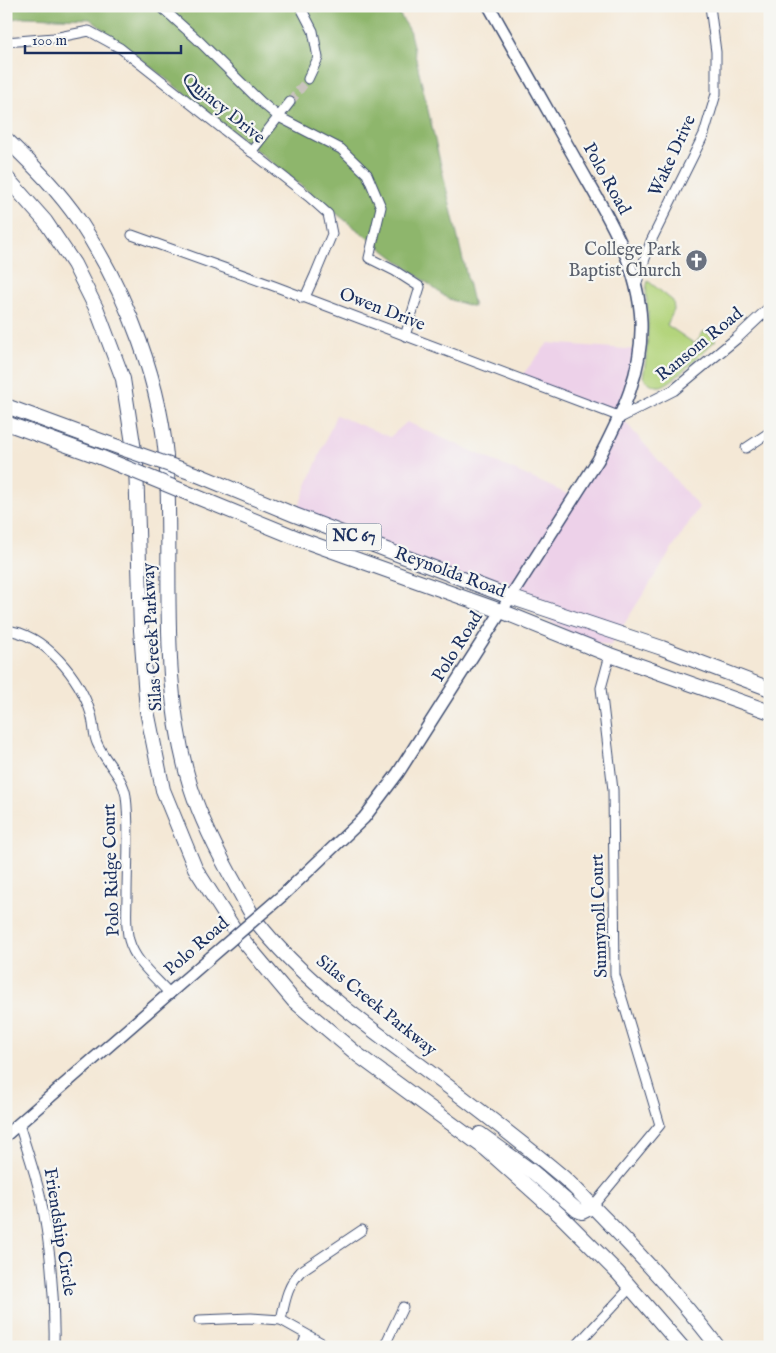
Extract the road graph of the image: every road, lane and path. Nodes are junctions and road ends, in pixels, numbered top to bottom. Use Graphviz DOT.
graph roads {
  1 [pos="160,6"];
  2 [pos="300,6"];
  3 [pos="489,6"];
  4 [pos="710,6"];
  5 [pos="6,42"];
  6 [pos="308,79"];
  7 [pos="290,102"];
  8 [pos="279,116"];
  9 [pos="6,139"];
  10 [pos="251,152"];
  11 [pos="6,177"];
  12 [pos="132,234"];
  13 [pos="636,284"];
  14 [pos="302,298"];
  15 [pos="770,307"];
  16 [pos="405,336"];
  17 [pos="6,406"];
  18 [pos="620,417"];
  19 [pos="6,423"];
  20 [pos="770,432"];
  21 [pos="746,448"];
  22 [pos="510,597"];
  23 [pos="501,611"];
  24 [pos="6,630"];
  25 [pos="610,655"];
  26 [pos="770,689"];
  27 [pos="770,712"];
  28 [pos="170,994"];
  29 [pos="435,1112"];
  30 [pos="19,1124"];
  31 [pos="6,1135"];
  32 [pos="592,1207"];
  33 [pos="362,1230"];
  34 [pos="631,1287"];
  35 [pos="403,1307"];
  36 [pos="199,1320"];
  37 [pos="281,1320"];
  38 [pos="306,1336"];
  39 [pos="54,1347"];
  40 [pos="302,1347"];
  41 [pos="329,1347"];
  42 [pos="384,1347"];
  43 [pos="576,1347"];
  44 [pos="682,1347"];
  45 [pos="718,1347"];
  1 -- 8 [label="street"];
  2 -- 6 [label="street"];
  3 -- 13 [label="main road, Polo Road"];
  4 -- 13 [label="street, Wake Drive"];
  5 -- 10 [label="street, Quincy Drive"];
  7 -- 8 [label="street"];
  8 -- 10 [label="street"];
  8 -- 16 [label="street"];
  9 -- 32 [label="main road, Silas Creek Parkway"];
  10 -- 14 [label="street, Quincy Drive"];
  11 -- 29 [label="main road, Silas Creek Parkway"];
  12 -- 14 [label="street, Owen Drive"];
  13 -- 18 [label="main road, Polo Road"];
  14 -- 16 [label="street, Owen Drive"];
  15 -- 18 [label="street, Ransom Road"];
  16 -- 18 [label="street, Owen Drive"];
  17 -- 22 [label="main road, Reynolda Road / NC 67, bridge"];
  18 -- 22 [label="main road, Polo Road"];
  19 -- 23 [label="main road, Reynolda Road / NC 67, bridge"];
  20 -- 21 [label="street"];
  22 -- 23 [label="main road, Polo Road"];
  22 -- 26 [label="main road, Reynolda Road / NC 67"];
  23 -- 25 [label="main road, Reynolda Road / NC 67"];
  23 -- 28 [label="main road, Polo Road, bridge"];
  24 -- 28 [label="street, Polo Ridge Court"];
  25 -- 27 [label="main road, Reynolda Road / NC 67"];
  25 -- 32 [label="street, Sunnynoll Court"];
  28 -- 30 [label="main road, Polo Road"];
  29 -- 32 [label="main road"];
  29 -- 34 [label="main road, Silas Creek Parkway"];
  30 -- 31 [label="main road, Polo Road"];
  30 -- 39 [label="street, Friendship Circle"];
  32 -- 45 [label="main road, Silas Creek Parkway"];
  33 -- 37 [label="street"];
  34 -- 43 [label="street"];
  34 -- 44 [label="main road, Silas Creek Parkway"];
  35 -- 42 [label="street"];
  36 -- 37 [label="street"];
  37 -- 38 [label="street"];
  38 -- 40 [label="street"];
  38 -- 41 [label="street"];
}
